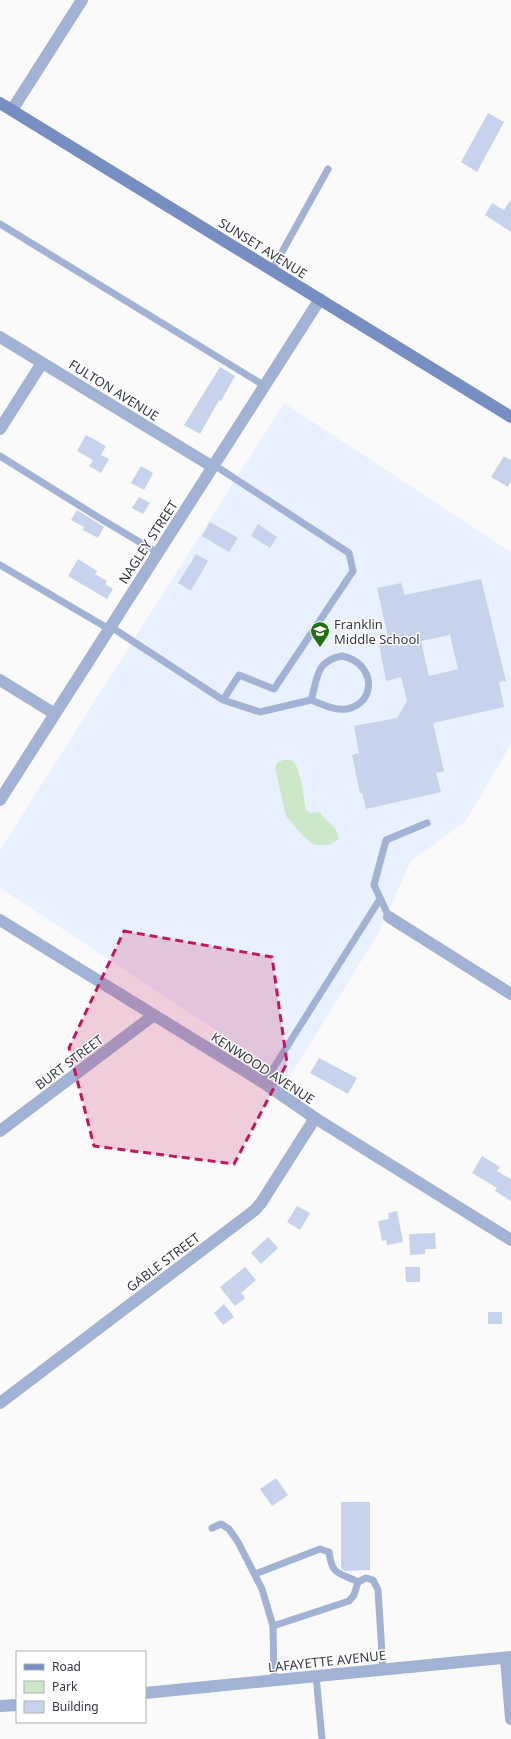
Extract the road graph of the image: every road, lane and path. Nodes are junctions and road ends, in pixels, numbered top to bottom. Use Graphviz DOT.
graph roads {
  1 [pos="82,0"];
  2 [pos="0,103"];
  3 [pos="12,110"];
  4 [pos="328,169"];
  5 [pos="0,224"];
  6 [pos="272,270"];
  7 [pos="320,299"];
  8 [pos="0,337"];
  9 [pos="42,363"];
  10 [pos="265,386"];
  11 [pos="511,417"];
  12 [pos="0,429"];
  13 [pos="0,456"];
  14 [pos="213,466"];
  15 [pos="158,553"];
  16 [pos="0,565"];
  17 [pos="110,628"];
  18 [pos="0,680"];
  19 [pos="223,700"];
  20 [pos="311,700"];
  21 [pos="55,714"];
  22 [pos="0,798"];
  23 [pos="427,823"];
  24 [pos="380,898"];
  25 [pos="389,917"];
  26 [pos="0,920"];
  27 [pos="511,994"];
  28 [pos="154,1015"];
  29 [pos="264,1083"];
  30 [pos="315,1118"];
  31 [pos="0,1131"];
  32 [pos="511,1240"];
  33 [pos="1,1401"];
  34 [pos="212,1528"];
  35 [pos="255,1574"];
  36 [pos="358,1582"];
  37 [pos="273,1626"];
  38 [pos="509,1657"];
  39 [pos="383,1670"];
  40 [pos="316,1676"];
  41 [pos="274,1680"];
  42 [pos="146,1693"];
  43 [pos="16,1705"];
  44 [pos="0,1706"];
  45 [pos="511,1719"];
  46 [pos="322,1739"];
  1 -- 3 [label="street"];
  2 -- 3 [label="street, SUNSET AVENUE"];
  3 -- 6 [label="street, SUNSET AVENUE"];
  4 -- 6 [label="lane"];
  5 -- 10 [label="lane"];
  6 -- 7 [label="street, SUNSET AVENUE"];
  7 -- 10 [label="street, NAGLEY STREET"];
  7 -- 11 [label="street, SUNSET AVENUE"];
  8 -- 9 [label="street, FULTON AVENUE"];
  9 -- 12 [label="street"];
  9 -- 14 [label="street, FULTON AVENUE"];
  10 -- 14 [label="street, NAGLEY STREET"];
  13 -- 15 [label="lane"];
  14 -- 15 [label="street, NAGLEY STREET"];
  14 -- 19 [label="lane"];
  15 -- 17 [label="street, NAGLEY STREET"];
  16 -- 17 [label="lane"];
  17 -- 19 [label="lane"];
  17 -- 21 [label="street, NAGLEY STREET"];
  18 -- 21 [label="street"];
  19 -- 20 [label="lane"];
  20 -- 20 [label="lane"];
  21 -- 22 [label="street, NAGLEY STREET"];
  23 -- 24 [label="lane"];
  24 -- 25 [label="lane"];
  24 -- 29 [label="lane"];
  25 -- 27 [label="street"];
  26 -- 28 [label="street, KENWOOD AVENUE"];
  28 -- 29 [label="street, KENWOOD AVENUE"];
  28 -- 31 [label="street, BURT STREET"];
  29 -- 30 [label="street, KENWOOD AVENUE"];
  30 -- 32 [label="street, KENWOOD AVENUE"];
  30 -- 33 [label="street, GABLE STREET"];
  34 -- 35 [label="lane"];
  35 -- 36 [label="lane"];
  35 -- 37 [label="lane"];
  36 -- 37 [label="lane"];
  36 -- 39 [label="lane"];
  37 -- 41 [label="lane"];
  38 -- 39 [label="street, LAFAYETTE AVENUE"];
  38 -- 45 [label="street"];
  39 -- 40 [label="street, LAFAYETTE AVENUE"];
  40 -- 41 [label="street, LAFAYETTE AVENUE"];
  40 -- 46 [label="lane"];
  41 -- 42 [label="street, LAFAYETTE AVENUE"];
  43 -- 44 [label="street"];
}
